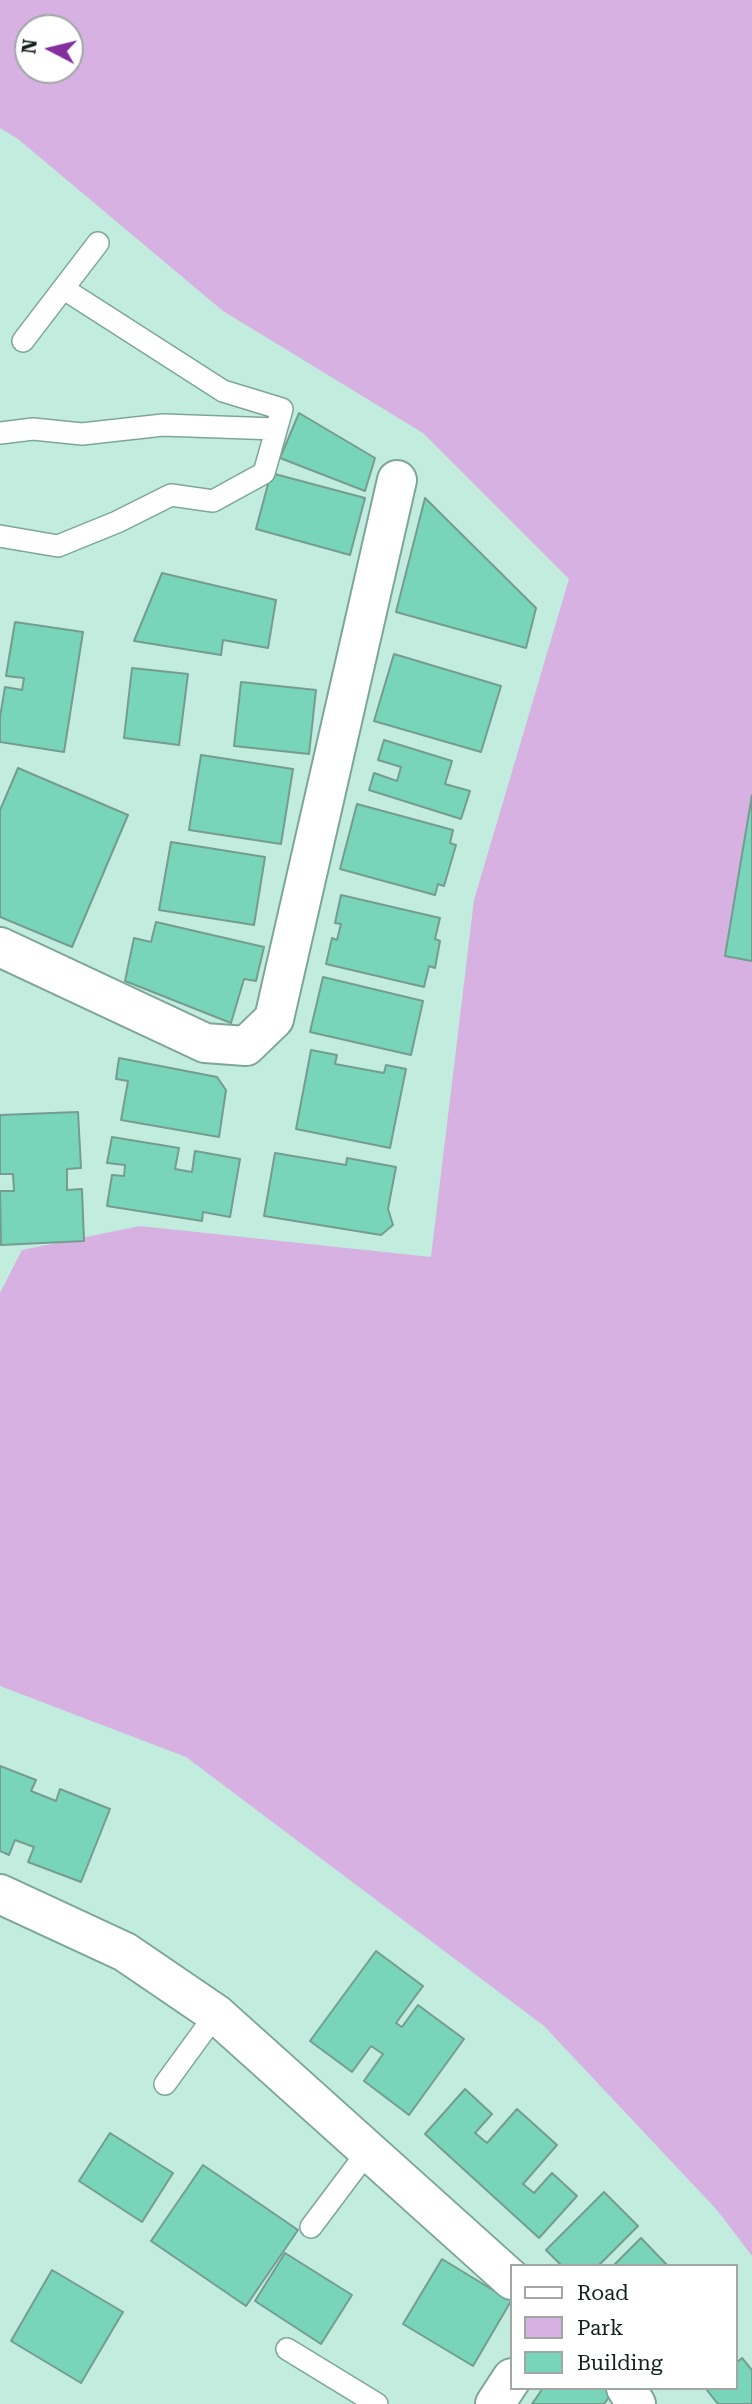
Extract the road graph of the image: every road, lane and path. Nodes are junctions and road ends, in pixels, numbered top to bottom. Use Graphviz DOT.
graph roads {
  1 [pos="98,243"];
  2 [pos="64,289"];
  3 [pos="23,341"];
  4 [pos="276,429"];
  5 [pos="0,433"];
  6 [pos="397,480"];
  7 [pos="0,536"];
  8 [pos="0,947"];
  9 [pos="0,1894"];
  10 [pos="216,2014"];
  11 [pos="165,2084"];
  12 [pos="368,2151"];
  13 [pos="311,2227"];
  14 [pos="510,2278"];
  15 [pos="287,2349"];
  16 [pos="510,2381"];
  17 [pos="377,2404"];
  18 [pos="495,2404"];
  1 -- 2 [label="lane"];
  2 -- 3 [label="lane"];
  2 -- 4 [label="lane"];
  4 -- 5 [label="lane"];
  4 -- 7 [label="lane"];
  6 -- 8 [label="street"];
  9 -- 10 [label="street"];
  10 -- 11 [label="lane"];
  10 -- 12 [label="street"];
  12 -- 13 [label="lane"];
  12 -- 14 [label="street"];
  15 -- 17 [label="lane"];
  16 -- 18 [label="street"];
}
